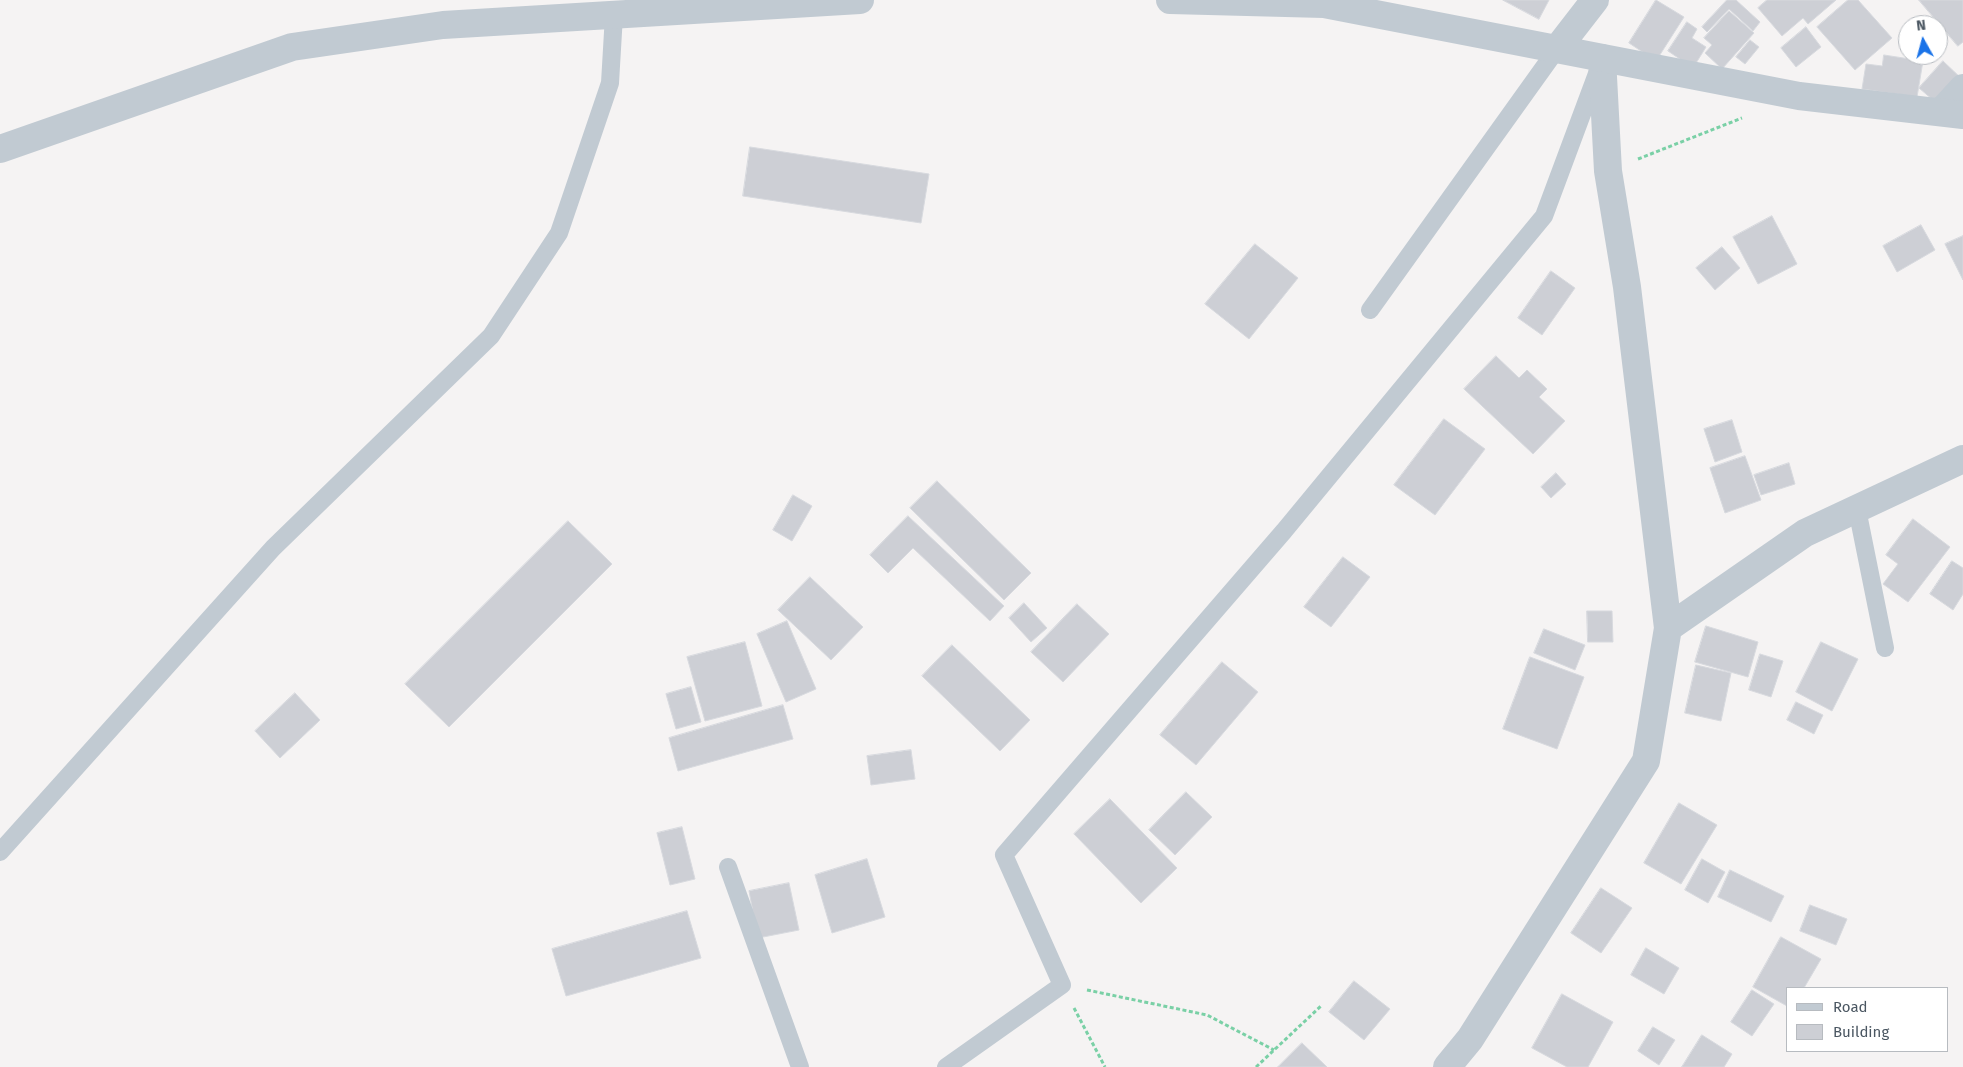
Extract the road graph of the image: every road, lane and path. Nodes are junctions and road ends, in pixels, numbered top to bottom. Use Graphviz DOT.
graph roads {
  1 [pos="860,0"];
  2 [pos="1170,0"];
  3 [pos="1595,0"];
  4 [pos="614,15"];
  5 [pos="1557,49"];
  6 [pos="1602,58"];
  7 [pos="1963,88"];
  8 [pos="1952,114"];
  9 [pos="1745,117"];
  10 [pos="0,149"];
  11 [pos="1608,171"];
  12 [pos="1370,310"];
  13 [pos="1963,459"];
  14 [pos="1857,509"];
  15 [pos="1668,628"];
  16 [pos="1885,648"];
  17 [pos="0,852"];
  18 [pos="728,867"];
  19 [pos="1062,985"];
  20 [pos="1322,1006"];
  21 [pos="1274,1050"];
  22 [pos="800,1067"];
  23 [pos="946,1067"];
  24 [pos="1105,1067"];
  25 [pos="1256,1067"];
  26 [pos="1447,1067"];
  1 -- 4 [label="street"];
  2 -- 5 [label="street"];
  3 -- 5 [label="street"];
  4 -- 10 [label="street"];
  4 -- 17 [label="lane"];
  5 -- 6 [label="street"];
  5 -- 12 [label="lane"];
  6 -- 8 [label="street"];
  6 -- 11 [label="street"];
  6 -- 19 [label="lane"];
  7 -- 8 [label="street"];
  9 -- 11 [label="path"];
  11 -- 15 [label="street"];
  13 -- 14 [label="street"];
  14 -- 15 [label="street"];
  14 -- 16 [label="lane"];
  15 -- 26 [label="street"];
  18 -- 22 [label="lane"];
  19 -- 21 [label="path"];
  19 -- 23 [label="lane"];
  19 -- 24 [label="path"];
  20 -- 21 [label="path"];
  21 -- 25 [label="path"];
}
